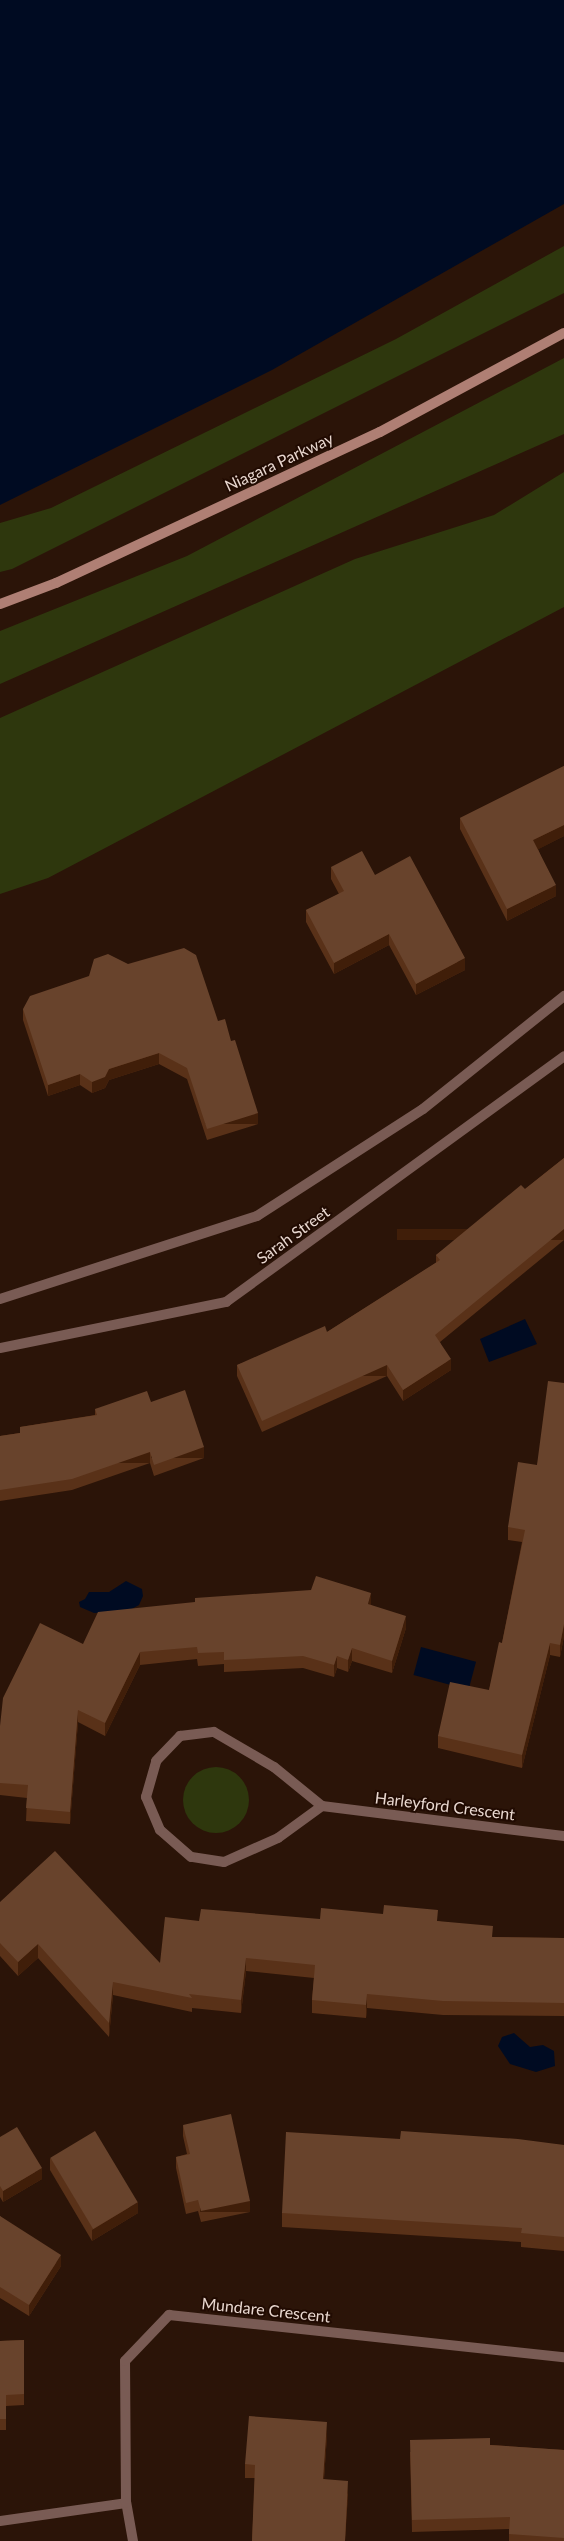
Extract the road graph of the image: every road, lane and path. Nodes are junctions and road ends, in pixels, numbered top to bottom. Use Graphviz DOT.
graph roads {
  1 [pos="564,332"];
  2 [pos="0,604"];
  3 [pos="564,996"];
  4 [pos="564,1056"];
  5 [pos="0,1299"];
  6 [pos="0,1348"];
  7 [pos="322,1806"];
  8 [pos="564,1836"];
  9 [pos="564,2357"];
  10 [pos="126,2503"];
  11 [pos="0,2521"];
  12 [pos="133,2541"];
  1 -- 2 [label="main road, Niagara Parkway"];
  3 -- 5 [label="street, Sarah Street"];
  4 -- 6 [label="street, Sarah Street"];
  7 -- 7 [label="street"];
  7 -- 8 [label="street, Harleyford Crescent"];
  9 -- 10 [label="street, Mundare Crescent"];
  10 -- 11 [label="street"];
  10 -- 12 [label="street"];
}
